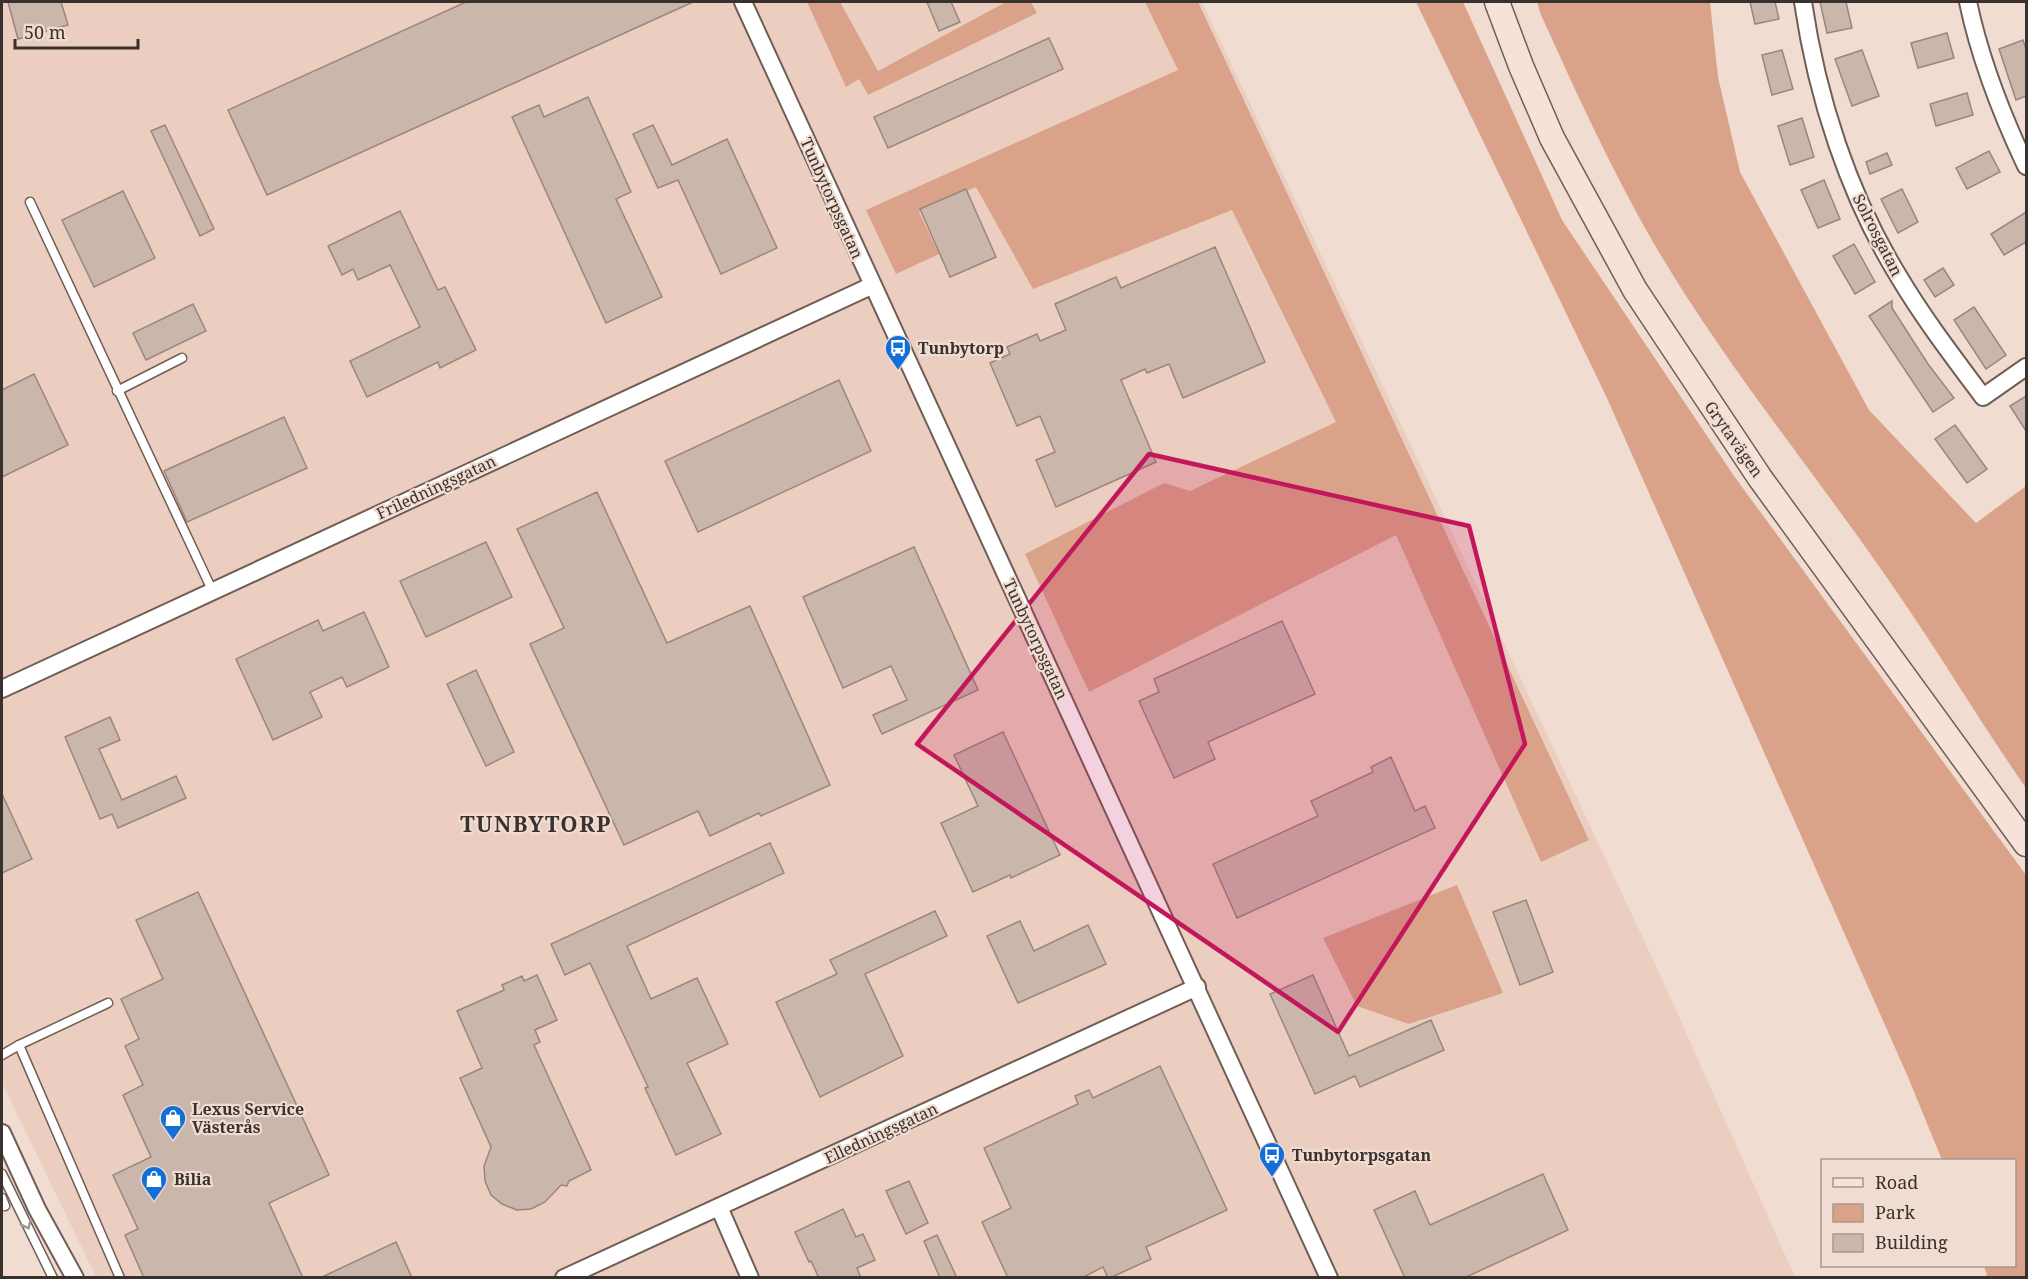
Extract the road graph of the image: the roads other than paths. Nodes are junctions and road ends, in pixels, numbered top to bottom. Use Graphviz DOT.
graph roads {
  1 [pos="743,2"];
  2 [pos="1497,2"];
  3 [pos="1803,2"];
  4 [pos="1968,2"];
  5 [pos="2026,166"];
  6 [pos="30,202"];
  7 [pos="871,286"];
  8 [pos="182,358"];
  9 [pos="2026,367"];
  10 [pos="117,391"];
  11 [pos="213,592"];
  12 [pos="2,689"];
  13 [pos="2026,844"];
  14 [pos="1197,987"];
  15 [pos="108,1004"];
  16 [pos="19,1045"];
  17 [pos="2,1055"];
  18 [pos="2,1133"];
  19 [pos="2,1173"];
  20 [pos="719,1208"];
  21 [pos="53,1278"];
  22 [pos="75,1278"];
  23 [pos="120,1278"];
  24 [pos="564,1278"];
  25 [pos="750,1278"];
  26 [pos="1329,1278"];
  1 -- 7 [label="street, Tunbytorpsgatan"];
  2 -- 13 [label="street, Grytavägen"];
  3 -- 9 [label="street, Solrosgatan"];
  4 -- 5 [label="street"];
  6 -- 10 [label="lane"];
  7 -- 11 [label="street, Friledningsgatan"];
  7 -- 14 [label="street, Tunbytorpsgatan"];
  8 -- 10 [label="lane"];
  10 -- 11 [label="lane"];
  11 -- 12 [label="street, Friledningsgatan"];
  14 -- 20 [label="street, Elledningsgatan"];
  14 -- 26 [label="street, Tunbytorpsgatan"];
  15 -- 16 [label="lane"];
  16 -- 17 [label="lane"];
  16 -- 23 [label="lane"];
  18 -- 22 [label="street"];
  19 -- 21 [label="lane, one-way"];
  20 -- 24 [label="street, Elledningsgatan"];
  20 -- 25 [label="street"];
}
